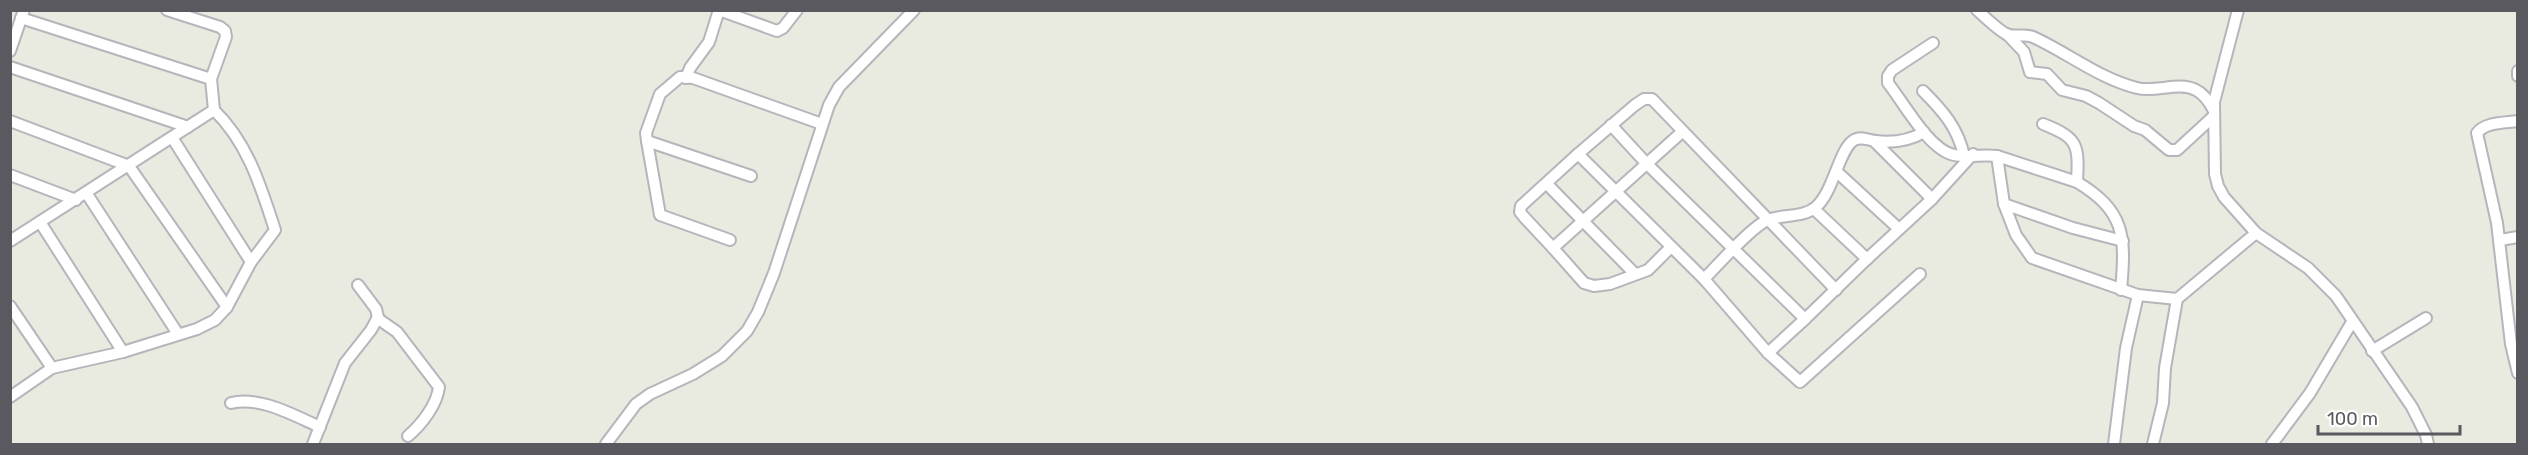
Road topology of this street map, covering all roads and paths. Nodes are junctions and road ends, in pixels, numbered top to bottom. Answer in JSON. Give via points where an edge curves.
{"nodes":[{"id":1,"x":167,"y":10,"type":"edge"},
{"id":2,"x":719,"y":10,"type":"edge"},
{"id":3,"x":797,"y":10,"type":"edge"},
{"id":4,"x":914,"y":10,"type":"edge"},
{"id":5,"x":1977,"y":10,"type":"edge"},
{"id":6,"x":2238,"y":10,"type":"edge"},
{"id":7,"x":22,"y":14,"type":"edge"},
{"id":8,"x":2007,"y":34,"type":"junction"},
{"id":9,"x":1933,"y":43,"type":"dead end"},
{"id":10,"x":10,"y":51,"type":"edge"},
{"id":11,"x":10,"y":67,"type":"edge"},
{"id":12,"x":686,"y":78,"type":"junction"},
{"id":13,"x":211,"y":79,"type":"junction"},
{"id":14,"x":1923,"y":91,"type":"dead end"},
{"id":15,"x":214,"y":110,"type":"junction"},
{"id":16,"x":2214,"y":113,"type":"junction"},
{"id":17,"x":10,"y":121,"type":"edge"},
{"id":18,"x":2517,"y":121,"type":"edge"},
{"id":19,"x":822,"y":124,"type":"junction"},
{"id":20,"x":2043,"y":124,"type":"dead end"},
{"id":21,"x":1611,"y":125,"type":"junction"},
{"id":22,"x":188,"y":127,"type":"junction"},
{"id":23,"x":1682,"y":132,"type":"junction"},
{"id":24,"x":1924,"y":132,"type":"junction"},
{"id":25,"x":173,"y":139,"type":"junction"},
{"id":26,"x":647,"y":141,"type":"junction"},
{"id":27,"x":1874,"y":141,"type":"junction"},
{"id":28,"x":1578,"y":154,"type":"junction"},
{"id":29,"x":1969,"y":155,"type":"junction"},
{"id":30,"x":1997,"y":156,"type":"junction"},
{"id":31,"x":1646,"y":163,"type":"junction"},
{"id":32,"x":129,"y":166,"type":"junction"},
{"id":33,"x":1837,"y":172,"type":"junction"},
{"id":34,"x":10,"y":175,"type":"edge"},
{"id":35,"x":751,"y":176,"type":"dead end"},
{"id":36,"x":2077,"y":182,"type":"junction"},
{"id":37,"x":1546,"y":183,"type":"junction"},
{"id":38,"x":1614,"y":192,"type":"junction"},
{"id":39,"x":87,"y":194,"type":"junction"},
{"id":40,"x":1932,"y":199,"type":"junction"},
{"id":41,"x":76,"y":200,"type":"junction"},
{"id":42,"x":2004,"y":204,"type":"junction"},
{"id":43,"x":1814,"y":209,"type":"junction"},
{"id":44,"x":1767,"y":220,"type":"junction"},
{"id":45,"x":1583,"y":221,"type":"junction"},
{"id":46,"x":40,"y":222,"type":"junction"},
{"id":47,"x":1899,"y":229,"type":"junction"},
{"id":48,"x":10,"y":231,"type":"edge"},
{"id":49,"x":2256,"y":233,"type":"junction"},
{"id":50,"x":21,"y":235,"type":"junction"},
{"id":51,"x":2517,"y":237,"type":"edge"},
{"id":52,"x":730,"y":240,"type":"dead end"},
{"id":53,"x":2499,"y":240,"type":"junction"},
{"id":54,"x":10,"y":241,"type":"edge"},
{"id":55,"x":2123,"y":241,"type":"junction"},
{"id":56,"x":1671,"y":247,"type":"junction"},
{"id":57,"x":1553,"y":248,"type":"junction"},
{"id":58,"x":1733,"y":248,"type":"junction"},
{"id":59,"x":1867,"y":259,"type":"junction"},
{"id":60,"x":251,"y":262,"type":"junction"},
{"id":61,"x":1635,"y":274,"type":"junction"},
{"id":62,"x":1920,"y":274,"type":"dead end"},
{"id":63,"x":1704,"y":279,"type":"junction"},
{"id":64,"x":357,"y":285,"type":"dead end"},
{"id":65,"x":1836,"y":290,"type":"junction"},
{"id":66,"x":2121,"y":290,"type":"junction"},
{"id":67,"x":2138,"y":295,"type":"junction"},
{"id":68,"x":2177,"y":299,"type":"junction"},
{"id":69,"x":2512,"y":302,"type":"edge"},
{"id":70,"x":227,"y":307,"type":"junction"},
{"id":71,"x":11,"y":310,"type":"edge"},
{"id":72,"x":377,"y":318,"type":"junction"},
{"id":73,"x":2426,"y":318,"type":"dead end"},
{"id":74,"x":1805,"y":319,"type":"junction"},
{"id":75,"x":2352,"y":322,"type":"junction"},
{"id":76,"x":178,"y":334,"type":"junction"},
{"id":77,"x":2372,"y":351,"type":"junction"},
{"id":78,"x":123,"y":352,"type":"junction"},
{"id":79,"x":1767,"y":353,"type":"junction"},
{"id":80,"x":52,"y":368,"type":"junction"},
{"id":81,"x":2517,"y":373,"type":"edge"},
{"id":82,"x":10,"y":397,"type":"edge"},
{"id":83,"x":231,"y":403,"type":"dead end"},
{"id":84,"x":320,"y":427,"type":"junction"},
{"id":85,"x":408,"y":436,"type":"dead end"},
{"id":86,"x":313,"y":444,"type":"edge"},
{"id":87,"x":606,"y":444,"type":"edge"},
{"id":88,"x":2114,"y":444,"type":"edge"},
{"id":89,"x":2153,"y":444,"type":"edge"},
{"id":90,"x":2272,"y":444,"type":"edge"},
{"id":91,"x":2428,"y":444,"type":"edge"}],
"edges":[{"from":1,"to":13,"type":"street","via":[[225,31]]},
{"from":2,"to":3,"type":"street","via":[[777,31]]},
{"from":2,"to":12,"type":"street","via":[[709,42]]},
{"from":4,"to":19,"type":"street","via":[[839,87]]},
{"from":5,"to":8,"type":"street"},
{"from":6,"to":16,"type":"street"},
{"from":7,"to":10,"type":"street"},
{"from":7,"to":13,"type":"street"},
{"from":8,"to":16,"type":"street","via":[[2030,36],[2136,88],[2180,86],[2196,90]]},
{"from":8,"to":16,"type":"street","via":[[2024,52],[2030,72],[2047,74],[2062,90],[2099,103],[2145,130],[2169,150],[2177,150]]},
{"from":9,"to":24,"type":"street","via":[[1892,70],[1887,79]]},
{"from":11,"to":22,"type":"street"},
{"from":12,"to":19,"type":"street"},
{"from":12,"to":26,"type":"street","via":[[680,77],[660,94],[646,133]]},
{"from":13,"to":15,"type":"street"},
{"from":14,"to":29,"type":"street","via":[[1950,119]]},
{"from":15,"to":22,"type":"street"},
{"from":15,"to":60,"type":"street","via":[[226,122],[256,173],[275,230]]},
{"from":16,"to":49,"type":"street","via":[[2218,186]]},
{"from":17,"to":32,"type":"street"},
{"from":18,"to":53,"type":"street","via":[[2491,124],[2477,133]]},
{"from":19,"to":87,"type":"street","via":[[774,273],[747,331],[723,356],[636,404]]},
{"from":20,"to":36,"type":"street","via":[[2072,140]]},
{"from":21,"to":23,"type":"street","via":[[1649,98]]},
{"from":21,"to":28,"type":"street"},
{"from":21,"to":31,"type":"street"},
{"from":22,"to":25,"type":"street"},
{"from":23,"to":31,"type":"street"},
{"from":23,"to":44,"type":"street"},
{"from":24,"to":27,"type":"street","via":[[1904,141]]},
{"from":24,"to":29,"type":"street","via":[[1946,153]]},
{"from":25,"to":32,"type":"street"},
{"from":25,"to":60,"type":"street"},
{"from":26,"to":35,"type":"street"},
{"from":26,"to":52,"type":"street","via":[[660,215]]},
{"from":27,"to":33,"type":"street","via":[[1862,138],[1850,143]]},
{"from":27,"to":40,"type":"street"},
{"from":28,"to":37,"type":"street"},
{"from":28,"to":38,"type":"street"},
{"from":29,"to":30,"type":"street"},
{"from":29,"to":40,"type":"street"},
{"from":30,"to":36,"type":"street"},
{"from":30,"to":42,"type":"street"},
{"from":31,"to":38,"type":"street"},
{"from":31,"to":58,"type":"street"},
{"from":32,"to":39,"type":"street"},
{"from":32,"to":70,"type":"street"},
{"from":33,"to":43,"type":"street"},
{"from":33,"to":47,"type":"street"},
{"from":34,"to":41,"type":"street"},
{"from":36,"to":55,"type":"street","via":[[2108,204]]},
{"from":37,"to":45,"type":"street"},
{"from":37,"to":57,"type":"street","via":[[1521,206],[1520,212]]},
{"from":38,"to":45,"type":"street"},
{"from":38,"to":56,"type":"street"},
{"from":39,"to":41,"type":"street"},
{"from":39,"to":76,"type":"street"},
{"from":40,"to":47,"type":"street"},
{"from":41,"to":46,"type":"street"},
{"from":42,"to":55,"type":"street"},
{"from":42,"to":66,"type":"street","via":[[2016,235],[2032,258]]},
{"from":43,"to":44,"type":"street"},
{"from":43,"to":59,"type":"street"},
{"from":44,"to":58,"type":"street"},
{"from":44,"to":65,"type":"street"},
{"from":45,"to":57,"type":"street"},
{"from":45,"to":61,"type":"street"},
{"from":46,"to":50,"type":"street"},
{"from":46,"to":78,"type":"street"},
{"from":47,"to":59,"type":"street"},
{"from":48,"to":50,"type":"street"},
{"from":49,"to":68,"type":"street"},
{"from":49,"to":75,"type":"street","via":[[2318,276]]},
{"from":50,"to":54,"type":"street"},
{"from":51,"to":53,"type":"street"},
{"from":53,"to":69,"type":"street"},
{"from":55,"to":66,"type":"street"},
{"from":56,"to":61,"type":"street","via":[[1653,267]]},
{"from":56,"to":63,"type":"street"},
{"from":57,"to":61,"type":"street","via":[[1588,286],[1610,284]]},
{"from":58,"to":63,"type":"street"},
{"from":58,"to":74,"type":"street"},
{"from":59,"to":65,"type":"street"},
{"from":60,"to":70,"type":"street"},
{"from":62,"to":79,"type":"street","via":[[1800,382]]},
{"from":63,"to":79,"type":"street"},
{"from":64,"to":72,"type":"street","via":[[376,309]]},
{"from":65,"to":74,"type":"street"},
{"from":66,"to":67,"type":"street"},
{"from":67,"to":68,"type":"street"},
{"from":67,"to":88,"type":"street","via":[[2126,348]]},
{"from":68,"to":89,"type":"street","via":[[2163,404]]},
{"from":69,"to":81,"type":"street"},
{"from":70,"to":76,"type":"street","via":[[215,320]]},
{"from":71,"to":80,"type":"street"},
{"from":72,"to":84,"type":"street","via":[[345,363]]},
{"from":72,"to":85,"type":"street","via":[[397,332],[439,387],[428,412]]},
{"from":73,"to":77,"type":"street"},
{"from":74,"to":79,"type":"street"},
{"from":75,"to":77,"type":"street"},
{"from":75,"to":90,"type":"street","via":[[2310,393]]},
{"from":76,"to":78,"type":"street"},
{"from":77,"to":91,"type":"street","via":[[2412,407]]},
{"from":78,"to":80,"type":"street"},
{"from":80,"to":82,"type":"street"},
{"from":83,"to":84,"type":"street","via":[[265,405]]},
{"from":84,"to":86,"type":"street"}]}
